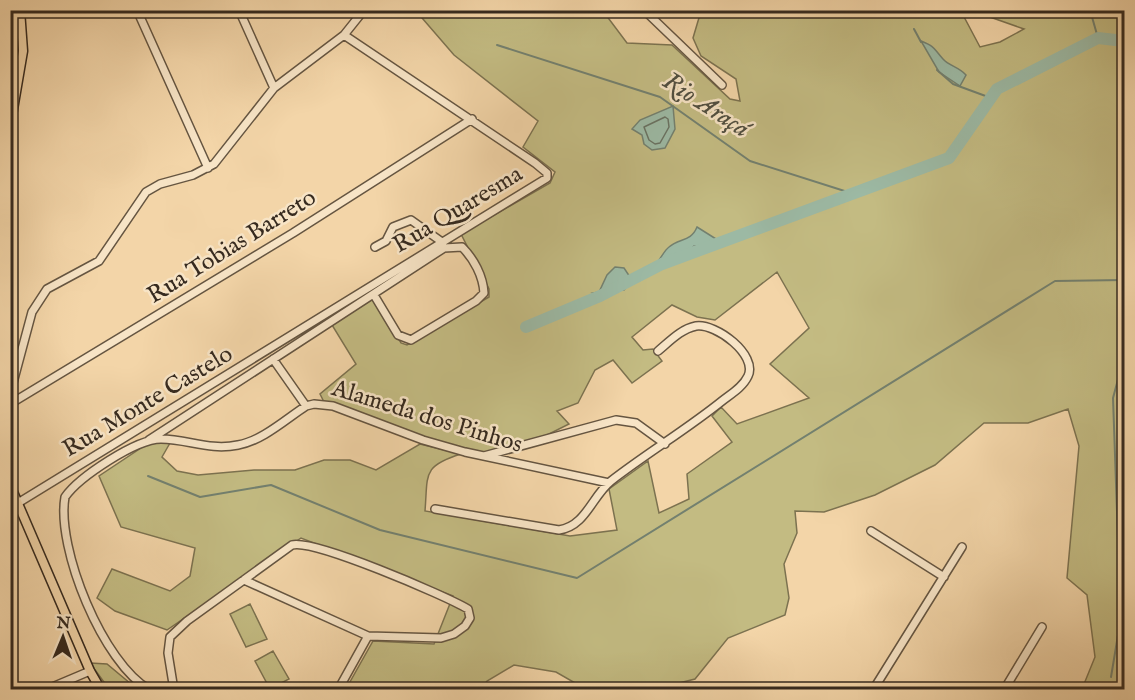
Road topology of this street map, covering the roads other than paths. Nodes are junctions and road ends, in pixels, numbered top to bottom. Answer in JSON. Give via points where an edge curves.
{"nodes":[{"id":1,"x":20,"y":10,"type":"edge"},
{"id":2,"x":137,"y":10,"type":"edge"},
{"id":3,"x":239,"y":10,"type":"edge"},
{"id":4,"x":364,"y":10,"type":"edge"},
{"id":5,"x":644,"y":10,"type":"edge"},
{"id":6,"x":344,"y":35,"type":"junction"},
{"id":7,"x":722,"y":85,"type":"dead end"},
{"id":8,"x":274,"y":87,"type":"junction"},
{"id":9,"x":472,"y":119,"type":"junction"},
{"id":10,"x":10,"y":127,"type":"edge"},
{"id":11,"x":208,"y":168,"type":"junction"},
{"id":12,"x":442,"y":242,"type":"junction"},
{"id":13,"x":375,"y":247,"type":"dead end"},
{"id":14,"x":374,"y":295,"type":"junction"},
{"id":15,"x":297,"y":333,"type":"joint"},
{"id":16,"x":658,"y":351,"type":"dead end"},
{"id":17,"x":273,"y":359,"type":"junction"},
{"id":18,"x":10,"y":393,"type":"edge"},
{"id":19,"x":10,"y":404,"type":"edge"},
{"id":20,"x":306,"y":406,"type":"junction"},
{"id":21,"x":149,"y":440,"type":"junction"},
{"id":22,"x":665,"y":444,"type":"junction"},
{"id":23,"x":482,"y":456,"type":"junction"},
{"id":24,"x":609,"y":483,"type":"junction"},
{"id":25,"x":10,"y":485,"type":"edge"},
{"id":26,"x":18,"y":503,"type":"junction"},
{"id":27,"x":435,"y":509,"type":"dead end"},
{"id":28,"x":871,"y":531,"type":"dead end"},
{"id":29,"x":962,"y":547,"type":"dead end"},
{"id":30,"x":944,"y":578,"type":"junction"},
{"id":31,"x":244,"y":580,"type":"junction"},
{"id":32,"x":1042,"y":627,"type":"dead end"},
{"id":33,"x":368,"y":636,"type":"junction"},
{"id":34,"x":90,"y":671,"type":"junction"},
{"id":35,"x":45,"y":690,"type":"edge"},
{"id":36,"x":101,"y":690,"type":"edge"},
{"id":37,"x":150,"y":690,"type":"edge"},
{"id":38,"x":174,"y":690,"type":"edge"},
{"id":39,"x":338,"y":690,"type":"edge"},
{"id":40,"x":873,"y":690,"type":"edge"},
{"id":41,"x":1004,"y":690,"type":"edge"}],
"edges":[{"from":1,"to":10,"type":"main road","via":[[23,51]]},
{"from":2,"to":11,"type":"street"},
{"from":3,"to":8,"type":"street"},
{"from":4,"to":6,"type":"street"},
{"from":5,"to":7,"type":"street"},
{"from":6,"to":8,"type":"street"},
{"from":6,"to":9,"type":"street","name":"Rua Quaresma"},
{"from":8,"to":11,"type":"street","via":[[222,158]]},
{"from":9,"to":12,"type":"street","name":"Rua Quaresma","via":[[548,176]]},
{"from":9,"to":19,"type":"street","name":"Rua Tobias Barreto"},
{"from":11,"to":18,"type":"street","via":[[146,192],[99,261],[47,289],[32,312]]},
{"from":12,"to":13,"type":"street","via":[[411,220],[393,227],[386,241]]},
{"from":12,"to":15,"type":"street","name":"Rua Quaresma"},
{"from":14,"to":14,"type":"street","via":[[398,335],[411,340],[482,297],[483,287],[477,267],[462,248],[449,247]]},
{"from":14,"to":17,"type":"street"},
{"from":15,"to":26,"type":"street","name":"Rua Monte Castelo"},
{"from":16,"to":22,"type":"street","via":[[686,329],[711,327],[727,336],[750,364],[741,385]]},
{"from":17,"to":20,"type":"street","name":"Alameda dos Pinhos"},
{"from":17,"to":21,"type":"street"},
{"from":20,"to":21,"type":"street","name":"Alameda dos Pinhos","via":[[241,445],[201,447],[165,439]]},
{"from":20,"to":23,"type":"street","name":"Alameda dos Pinhos","via":[[333,406],[423,440]]},
{"from":21,"to":37,"type":"street","via":[[80,479],[65,497],[63,509],[76,570],[102,637],[132,677]]},
{"from":22,"to":23,"type":"street","via":[[636,423],[616,420]]},
{"from":22,"to":24,"type":"street"},
{"from":23,"to":24,"type":"street","name":"Alameda dos Pinhos"},
{"from":24,"to":27,"type":"street","via":[[576,524],[565,529]]},
{"from":25,"to":26,"type":"main road"},
{"from":26,"to":34,"type":"main road"},
{"from":28,"to":30,"type":"street"},
{"from":29,"to":30,"type":"street"},
{"from":30,"to":40,"type":"street"},
{"from":31,"to":33,"type":"street"},
{"from":31,"to":33,"type":"street","via":[[292,545],[302,544],[444,597],[468,609],[471,618],[454,634],[441,638]]},
{"from":31,"to":38,"type":"street","via":[[170,637],[168,653]]},
{"from":32,"to":41,"type":"street"},
{"from":33,"to":39,"type":"street"},
{"from":34,"to":35,"type":"street"},
{"from":34,"to":36,"type":"main road"}]}
